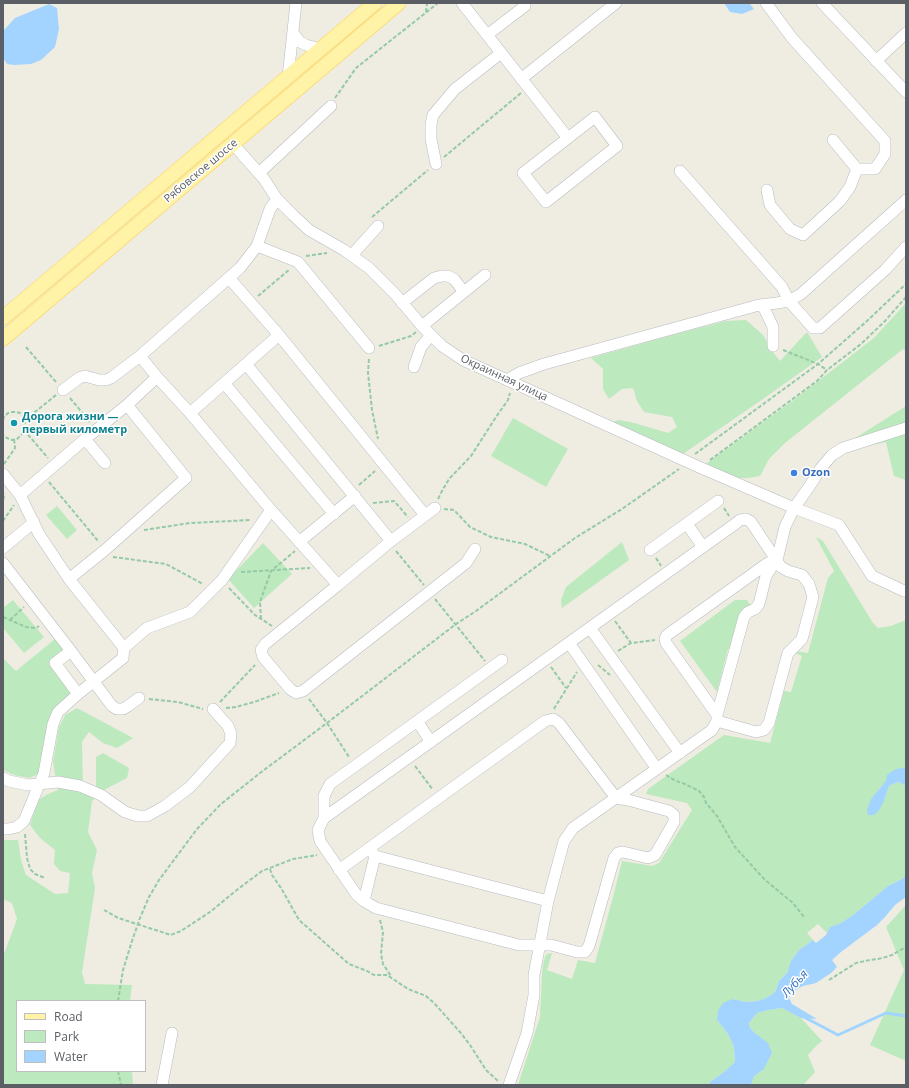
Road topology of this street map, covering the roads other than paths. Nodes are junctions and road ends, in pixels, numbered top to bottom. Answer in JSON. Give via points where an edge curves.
{"nodes":[{"id":1,"x":296,"y":3,"type":"edge"},
{"id":2,"x":375,"y":3,"type":"edge"},
{"id":3,"x":399,"y":3,"type":"edge"},
{"id":4,"x":462,"y":3,"type":"edge"},
{"id":5,"x":616,"y":3,"type":"edge"},
{"id":6,"x":766,"y":3,"type":"edge"},
{"id":7,"x":822,"y":3,"type":"edge"},
{"id":8,"x":525,"y":6,"type":"dead end"},
{"id":9,"x":293,"y":33,"type":"junction"},
{"id":10,"x":906,"y":33,"type":"edge"},
{"id":11,"x":487,"y":35,"type":"junction"},
{"id":12,"x":320,"y":49,"type":"junction"},
{"id":13,"x":501,"y":52,"type":"junction"},
{"id":14,"x":876,"y":61,"type":"junction"},
{"id":15,"x":288,"y":77,"type":"junction"},
{"id":16,"x":525,"y":83,"type":"junction"},
{"id":17,"x":906,"y":92,"type":"edge"},
{"id":18,"x":331,"y":106,"type":"road end"},
{"id":19,"x":568,"y":138,"type":"junction"},
{"id":20,"x":833,"y":140,"type":"dead end"},
{"id":21,"x":233,"y":144,"type":"junction"},
{"id":22,"x":436,"y":164,"type":"road end"},
{"id":23,"x":857,"y":169,"type":"junction"},
{"id":24,"x":680,"y":171,"type":"dead end"},
{"id":25,"x":259,"y":173,"type":"junction"},
{"id":26,"x":767,"y":190,"type":"dead end"},
{"id":27,"x":277,"y":199,"type":"junction"},
{"id":28,"x":906,"y":200,"type":"edge"},
{"id":29,"x":375,"y":222,"type":"road end"},
{"id":30,"x":257,"y":246,"type":"junction"},
{"id":31,"x":906,"y":247,"type":"edge"},
{"id":32,"x":348,"y":252,"type":"junction"},
{"id":33,"x":485,"y":275,"type":"dead end"},
{"id":34,"x":229,"y":278,"type":"junction"},
{"id":35,"x":464,"y":292,"type":"junction"},
{"id":36,"x":789,"y":301,"type":"junction"},
{"id":37,"x":402,"y":303,"type":"junction"},
{"id":38,"x":759,"y":305,"type":"junction"},
{"id":39,"x":3,"y":318,"type":"edge"},
{"id":40,"x":422,"y":326,"type":"junction"},
{"id":41,"x":279,"y":335,"type":"junction"},
{"id":42,"x":431,"y":335,"type":"junction"},
{"id":43,"x":5,"y":338,"type":"edge"},
{"id":44,"x":773,"y":346,"type":"road end"},
{"id":45,"x":369,"y":348,"type":"road end"},
{"id":46,"x":140,"y":356,"type":"junction"},
{"id":47,"x":246,"y":364,"type":"junction"},
{"id":48,"x":414,"y":367,"type":"dead end"},
{"id":49,"x":157,"y":378,"type":"junction"},
{"id":50,"x":510,"y":382,"type":"junction"},
{"id":51,"x":224,"y":383,"type":"junction"},
{"id":52,"x":63,"y":390,"type":"road end"},
{"id":53,"x":127,"y":405,"type":"junction"},
{"id":54,"x":190,"y":413,"type":"junction"},
{"id":55,"x":906,"y":428,"type":"edge"},
{"id":56,"x":85,"y":439,"type":"junction"},
{"id":57,"x":105,"y":463,"type":"dead end"},
{"id":58,"x":3,"y":474,"type":"edge"},
{"id":59,"x":20,"y":495,"type":"junction"},
{"id":60,"x":356,"y":497,"type":"junction"},
{"id":61,"x":718,"y":501,"type":"road end"},
{"id":62,"x":435,"y":508,"type":"road end"},
{"id":63,"x":794,"y":508,"type":"junction"},
{"id":64,"x":271,"y":510,"type":"junction"},
{"id":65,"x":334,"y":514,"type":"junction"},
{"id":66,"x":425,"y":515,"type":"junction"},
{"id":67,"x":34,"y":522,"type":"junction"},
{"id":68,"x":687,"y":524,"type":"junction"},
{"id":69,"x":392,"y":541,"type":"junction"},
{"id":70,"x":301,"y":544,"type":"junction"},
{"id":71,"x":703,"y":547,"type":"junction"},
{"id":72,"x":3,"y":548,"type":"edge"},
{"id":73,"x":475,"y":549,"type":"dead end"},
{"id":74,"x":650,"y":550,"type":"road end"},
{"id":75,"x":778,"y":560,"type":"junction"},
{"id":76,"x":3,"y":563,"type":"edge"},
{"id":77,"x":69,"y":579,"type":"junction"},
{"id":78,"x":338,"y":585,"type":"junction"},
{"id":79,"x":906,"y":590,"type":"edge"},
{"id":80,"x":590,"y":628,"type":"junction"},
{"id":81,"x":569,"y":643,"type":"junction"},
{"id":82,"x":124,"y":648,"type":"junction"},
{"id":83,"x":72,"y":651,"type":"junction"},
{"id":84,"x":502,"y":660,"type":"dead end"},
{"id":85,"x":94,"y":682,"type":"junction"},
{"id":86,"x":78,"y":694,"type":"junction"},
{"id":87,"x":139,"y":698,"type":"dead end"},
{"id":88,"x":213,"y":709,"type":"road end"},
{"id":89,"x":717,"y":718,"type":"junction"},
{"id":90,"x":417,"y":721,"type":"junction"},
{"id":91,"x":431,"y":742,"type":"junction"},
{"id":92,"x":680,"y":753,"type":"junction"},
{"id":93,"x":657,"y":769,"type":"junction"},
{"id":94,"x":3,"y":778,"type":"edge"},
{"id":95,"x":40,"y":783,"type":"junction"},
{"id":96,"x":616,"y":798,"type":"junction"},
{"id":97,"x":324,"y":818,"type":"junction"},
{"id":98,"x":3,"y":829,"type":"edge"},
{"id":99,"x":372,"y":852,"type":"junction"},
{"id":100,"x":339,"y":870,"type":"junction"},
{"id":101,"x":364,"y":901,"type":"junction"},
{"id":102,"x":548,"y":901,"type":"junction"},
{"id":103,"x":539,"y":945,"type":"junction"},
{"id":104,"x":172,"y":1033,"type":"dead end"},
{"id":105,"x":162,"y":1085,"type":"edge"},
{"id":106,"x":509,"y":1085,"type":"edge"}],
"edges":[{"from":1,"to":9,"type":"street"},
{"from":2,"to":12,"type":"main road","name":"Рябовское шоссе"},
{"from":3,"to":21,"type":"main road","name":"Рябовское шоссе"},
{"from":4,"to":11,"type":"street"},
{"from":5,"to":16,"type":"street"},
{"from":6,"to":23,"type":"street","via":[[792,38],[885,141],[885,154],[875,169]]},
{"from":7,"to":14,"type":"street"},
{"from":8,"to":11,"type":"street"},
{"from":9,"to":12,"type":"street","via":[[300,42]]},
{"from":9,"to":15,"type":"street"},
{"from":10,"to":14,"type":"street"},
{"from":11,"to":13,"type":"street"},
{"from":12,"to":15,"type":"main road","name":"Рябовское шоссе"},
{"from":13,"to":16,"type":"street"},
{"from":13,"to":22,"type":"street","via":[[455,89],[433,115],[431,139]]},
{"from":14,"to":17,"type":"street"},
{"from":15,"to":39,"type":"main road","name":"Рябовское шоссе"},
{"from":16,"to":19,"type":"street"},
{"from":18,"to":25,"type":"street","via":[[311,129]]},
{"from":19,"to":19,"type":"street","via":[[595,117],[617,146],[546,202],[523,173]]},
{"from":20,"to":23,"type":"street"},
{"from":21,"to":25,"type":"street","name":"Окраинная улица"},
{"from":21,"to":43,"type":"main road","name":"Рябовское шоссе"},
{"from":23,"to":26,"type":"street","via":[[850,187],[840,201],[803,235],[790,229],[770,205]]},
{"from":24,"to":36,"type":"street","via":[[782,287]]},
{"from":25,"to":27,"type":"street","name":"Окраинная улица"},
{"from":27,"to":30,"type":"street","via":[[270,209]]},
{"from":27,"to":32,"type":"street","name":"Окраинная улица","via":[[309,230]]},
{"from":28,"to":36,"type":"street","via":[[801,294]]},
{"from":29,"to":32,"type":"street"},
{"from":30,"to":34,"type":"street"},
{"from":30,"to":45,"type":"street","via":[[298,262]]},
{"from":31,"to":36,"type":"street","via":[[820,328],[813,328]]},
{"from":32,"to":37,"type":"street","name":"Окраинная улица","via":[[369,268]]},
{"from":33,"to":35,"type":"street"},
{"from":34,"to":41,"type":"street"},
{"from":34,"to":46,"type":"street"},
{"from":35,"to":37,"type":"street","via":[[454,280],[442,276],[434,278]]},
{"from":35,"to":40,"type":"street"},
{"from":36,"to":38,"type":"street"},
{"from":37,"to":40,"type":"street","name":"Окраинная улица"},
{"from":38,"to":44,"type":"street","via":[[764,308],[773,327]]},
{"from":38,"to":50,"type":"street","via":[[544,364],[519,373]]},
{"from":40,"to":42,"type":"street","name":"Окраинная улица"},
{"from":41,"to":47,"type":"street"},
{"from":41,"to":66,"type":"street"},
{"from":42,"to":48,"type":"street"},
{"from":42,"to":50,"type":"street","name":"Окраинная улица","via":[[462,360]]},
{"from":46,"to":49,"type":"street"},
{"from":46,"to":52,"type":"street","via":[[111,378],[99,380],[85,376]]},
{"from":47,"to":51,"type":"street"},
{"from":47,"to":60,"type":"street"},
{"from":49,"to":53,"type":"street"},
{"from":49,"to":54,"type":"street"},
{"from":50,"to":63,"type":"street","name":"Окраинная улица"},
{"from":51,"to":54,"type":"street"},
{"from":51,"to":65,"type":"street"},
{"from":53,"to":56,"type":"street"},
{"from":53,"to":77,"type":"street","via":[[186,478]]},
{"from":54,"to":64,"type":"street"},
{"from":55,"to":63,"type":"street","via":[[843,448],[821,468]]},
{"from":56,"to":57,"type":"street"},
{"from":56,"to":59,"type":"street"},
{"from":58,"to":59,"type":"street"},
{"from":59,"to":67,"type":"street"},
{"from":60,"to":65,"type":"street"},
{"from":60,"to":69,"type":"street"},
{"from":61,"to":68,"type":"street"},
{"from":62,"to":66,"type":"street"},
{"from":63,"to":75,"type":"street","via":[[785,528]]},
{"from":63,"to":79,"type":"street","name":"Окраинная улица","via":[[839,525],[872,576]]},
{"from":64,"to":70,"type":"street"},
{"from":64,"to":82,"type":"street","via":[[222,580],[190,612],[147,628]]},
{"from":65,"to":70,"type":"street"},
{"from":66,"to":69,"type":"street"},
{"from":67,"to":72,"type":"street"},
{"from":67,"to":77,"type":"street","via":[[39,534]]},
{"from":68,"to":71,"type":"street"},
{"from":68,"to":74,"type":"street"},
{"from":69,"to":78,"type":"street"},
{"from":70,"to":78,"type":"street"},
{"from":71,"to":75,"type":"street","via":[[740,520],[746,519],[751,522]]},
{"from":71,"to":80,"type":"street"},
{"from":73,"to":78,"type":"street","via":[[466,563],[303,691],[296,693],[263,657],[261,650],[265,644]]},
{"from":75,"to":89,"type":"street","via":[[766,576],[759,604],[744,617]]},
{"from":75,"to":89,"type":"street","via":[[768,563],[667,635],[665,639]]},
{"from":75,"to":89,"type":"street","via":[[781,567],[802,575],[809,584],[812,597],[802,639],[788,653],[769,723],[764,730],[756,732]]},
{"from":76,"to":83,"type":"street"},
{"from":77,"to":82,"type":"street"},
{"from":80,"to":81,"type":"street"},
{"from":80,"to":92,"type":"street"},
{"from":81,"to":91,"type":"street"},
{"from":81,"to":93,"type":"street"},
{"from":82,"to":85,"type":"street","via":[[123,658]]},
{"from":83,"to":85,"type":"street"},
{"from":83,"to":86,"type":"street","via":[[55,663]]},
{"from":84,"to":90,"type":"street"},
{"from":85,"to":86,"type":"street"},
{"from":85,"to":87,"type":"street","via":[[117,709],[123,709]]},
{"from":86,"to":95,"type":"street","via":[[58,712]]},
{"from":88,"to":95,"type":"street","via":[[228,726],[231,734],[230,743],[190,787],[147,816],[125,812],[101,795],[80,786],[58,782]]},
{"from":89,"to":92,"type":"street","via":[[712,730]]},
{"from":90,"to":91,"type":"street"},
{"from":90,"to":97,"type":"street","via":[[330,784],[324,796]]},
{"from":91,"to":97,"type":"street"},
{"from":92,"to":93,"type":"street"},
{"from":93,"to":96,"type":"street"},
{"from":94,"to":95,"type":"street","via":[[28,785]]},
{"from":95,"to":98,"type":"street","via":[[24,821],[17,827]]},
{"from":96,"to":99,"type":"street","via":[[553,718],[438,798]]},
{"from":96,"to":102,"type":"street","via":[[573,828],[564,841]]},
{"from":96,"to":103,"type":"street","via":[[669,811],[674,815],[674,822],[655,855],[648,858],[623,852],[614,858],[589,946],[585,952]]},
{"from":97,"to":100,"type":"street","via":[[318,830],[320,842]]},
{"from":99,"to":100,"type":"street"},
{"from":99,"to":101,"type":"street"},
{"from":99,"to":102,"type":"street"},
{"from":100,"to":101,"type":"street"},
{"from":101,"to":103,"type":"street","via":[[378,909],[519,945]]},
{"from":102,"to":103,"type":"street"},
{"from":103,"to":106,"type":"street","via":[[527,1033]]},
{"from":104,"to":105,"type":"street"}]}
